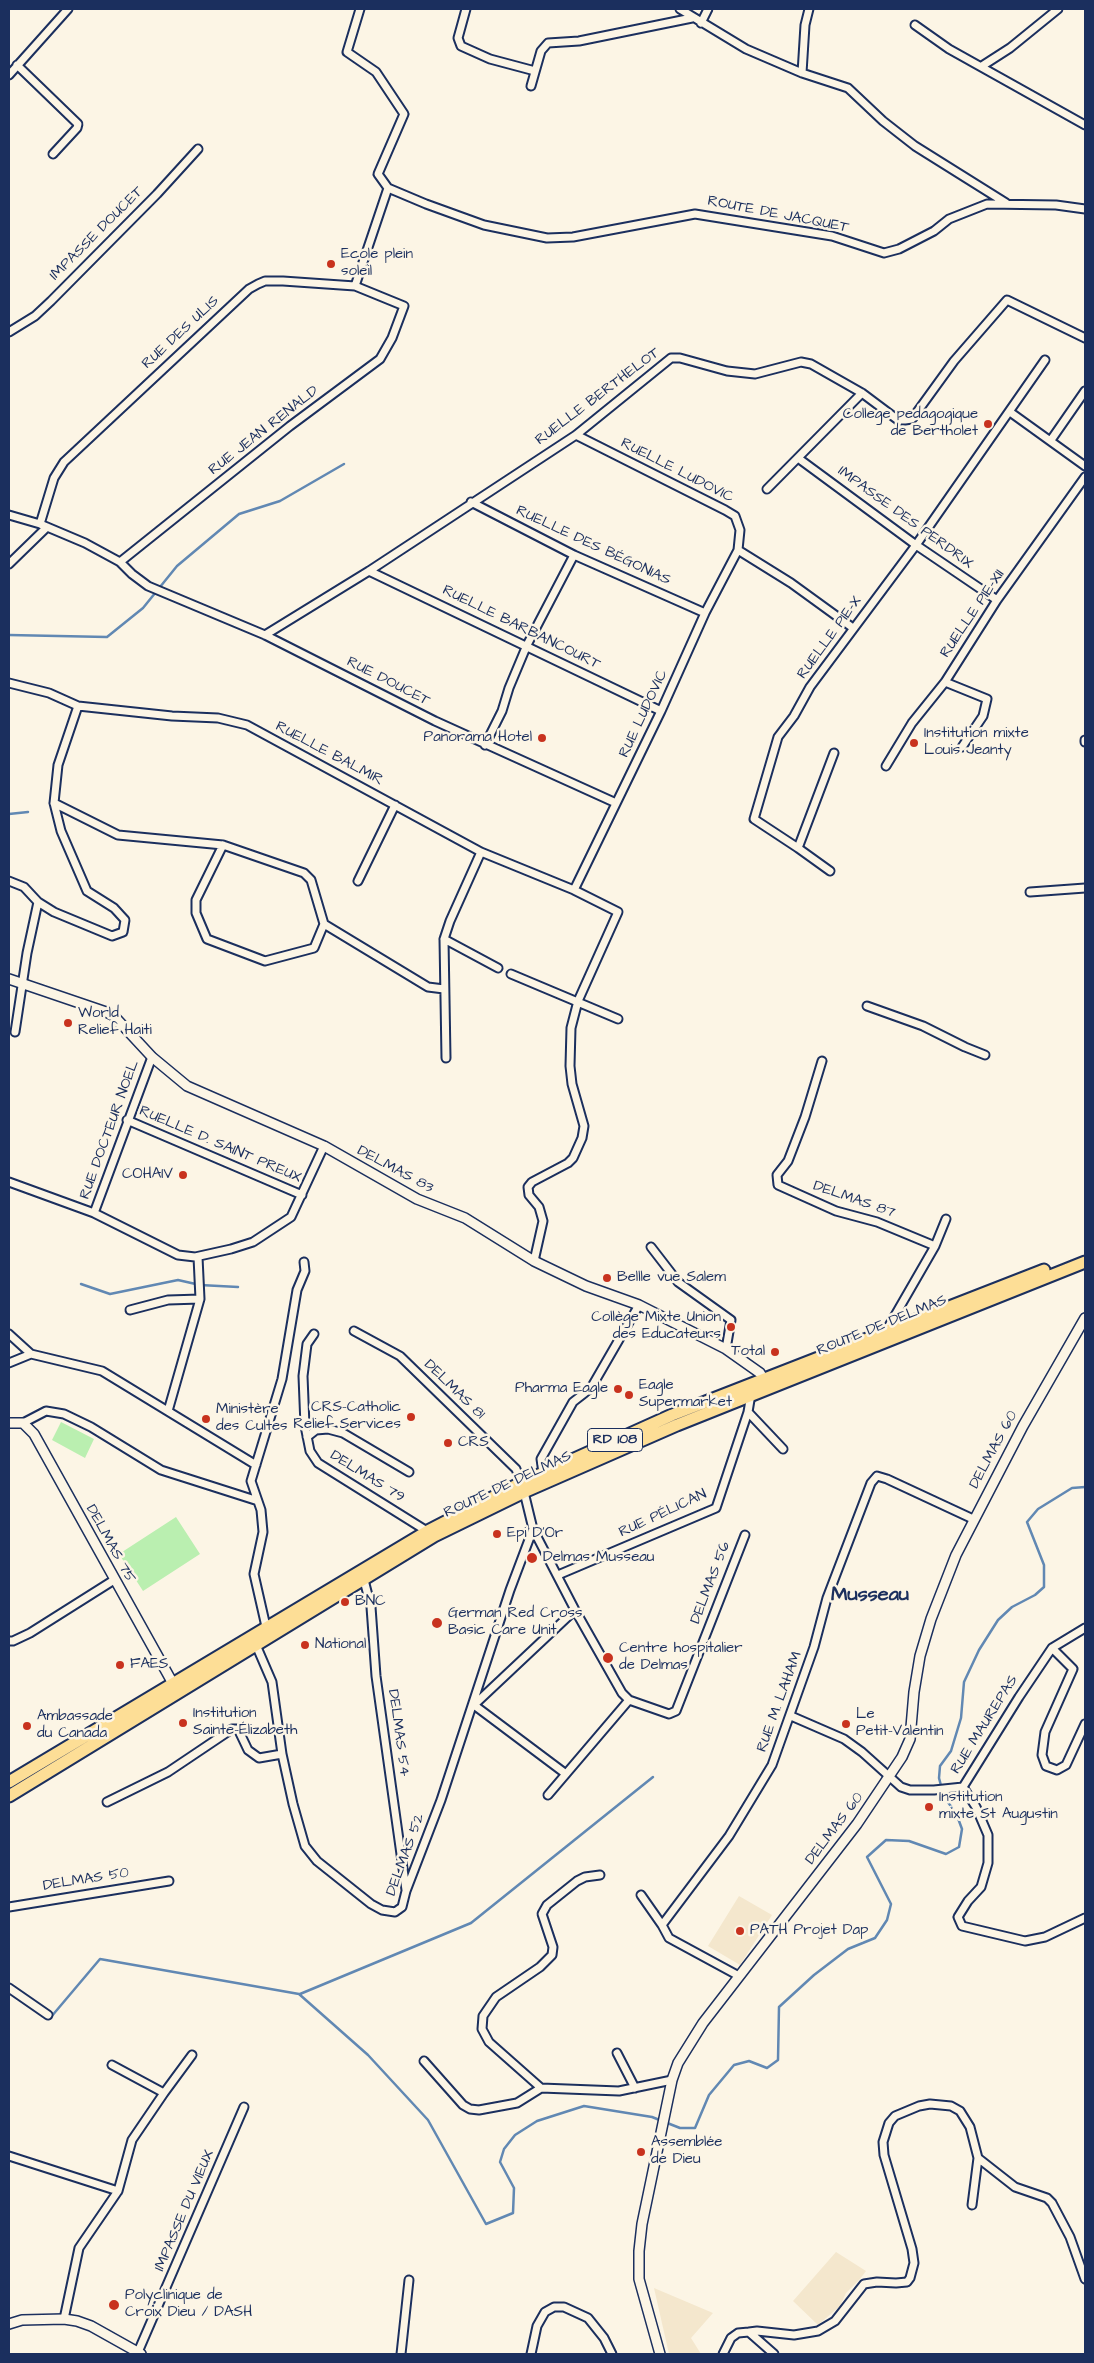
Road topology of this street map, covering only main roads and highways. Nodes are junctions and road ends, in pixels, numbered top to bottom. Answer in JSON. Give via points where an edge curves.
{"nodes":[{"id":1,"x":1085,"y":1254,"type":"edge"},
{"id":2,"x":1085,"y":1262,"type":"edge"},
{"id":3,"x":886,"y":1336,"type":"junction"},
{"id":4,"x":767,"y":1383,"type":"junction"},
{"id":5,"x":523,"y":1488,"type":"junction"},
{"id":6,"x":431,"y":1534,"type":"junction"},
{"id":7,"x":268,"y":1632,"type":"junction"},
{"id":8,"x":176,"y":1689,"type":"junction"},
{"id":9,"x":9,"y":1782,"type":"edge"},
{"id":10,"x":9,"y":1796,"type":"edge"}],
"edges":[{"from":1,"to":3,"type":"main road","name":"ROUTE DE DELMAS","number":"RD 108"},
{"from":2,"to":3,"type":"main road","name":"ROUTE DE DELMAS","number":"RD 108"},
{"from":3,"to":4,"type":"main road","name":"ROUTE DE DELMAS","number":"RD 108"},
{"from":4,"to":5,"type":"main road","name":"ROUTE DE DELMAS","number":"RD 108","via":[[751,1394]]},
{"from":4,"to":5,"type":"main road","name":"ROUTE DE DELMAS","number":"RD 108","via":[[672,1415],[543,1473]]},
{"from":5,"to":6,"type":"main road","name":"ROUTE DE DELMAS","number":"RD 108"},
{"from":6,"to":7,"type":"main road","name":"ROUTE DE DELMAS","number":"RD 108"},
{"from":6,"to":7,"type":"main road","name":"ROUTE DE DELMAS","number":"RD 108","via":[[364,1580]]},
{"from":7,"to":8,"type":"main road","name":"ROUTE DE DELMAS","number":"RD 108"},
{"from":7,"to":8,"type":"main road","name":"ROUTE DE DELMAS","number":"RD 108","via":[[256,1645]]},
{"from":8,"to":9,"type":"main road","name":"ROUTE DE DELMAS","number":"RD 108"},
{"from":8,"to":10,"type":"main road","name":"ROUTE DE DELMAS","number":"RD 108"}]}
